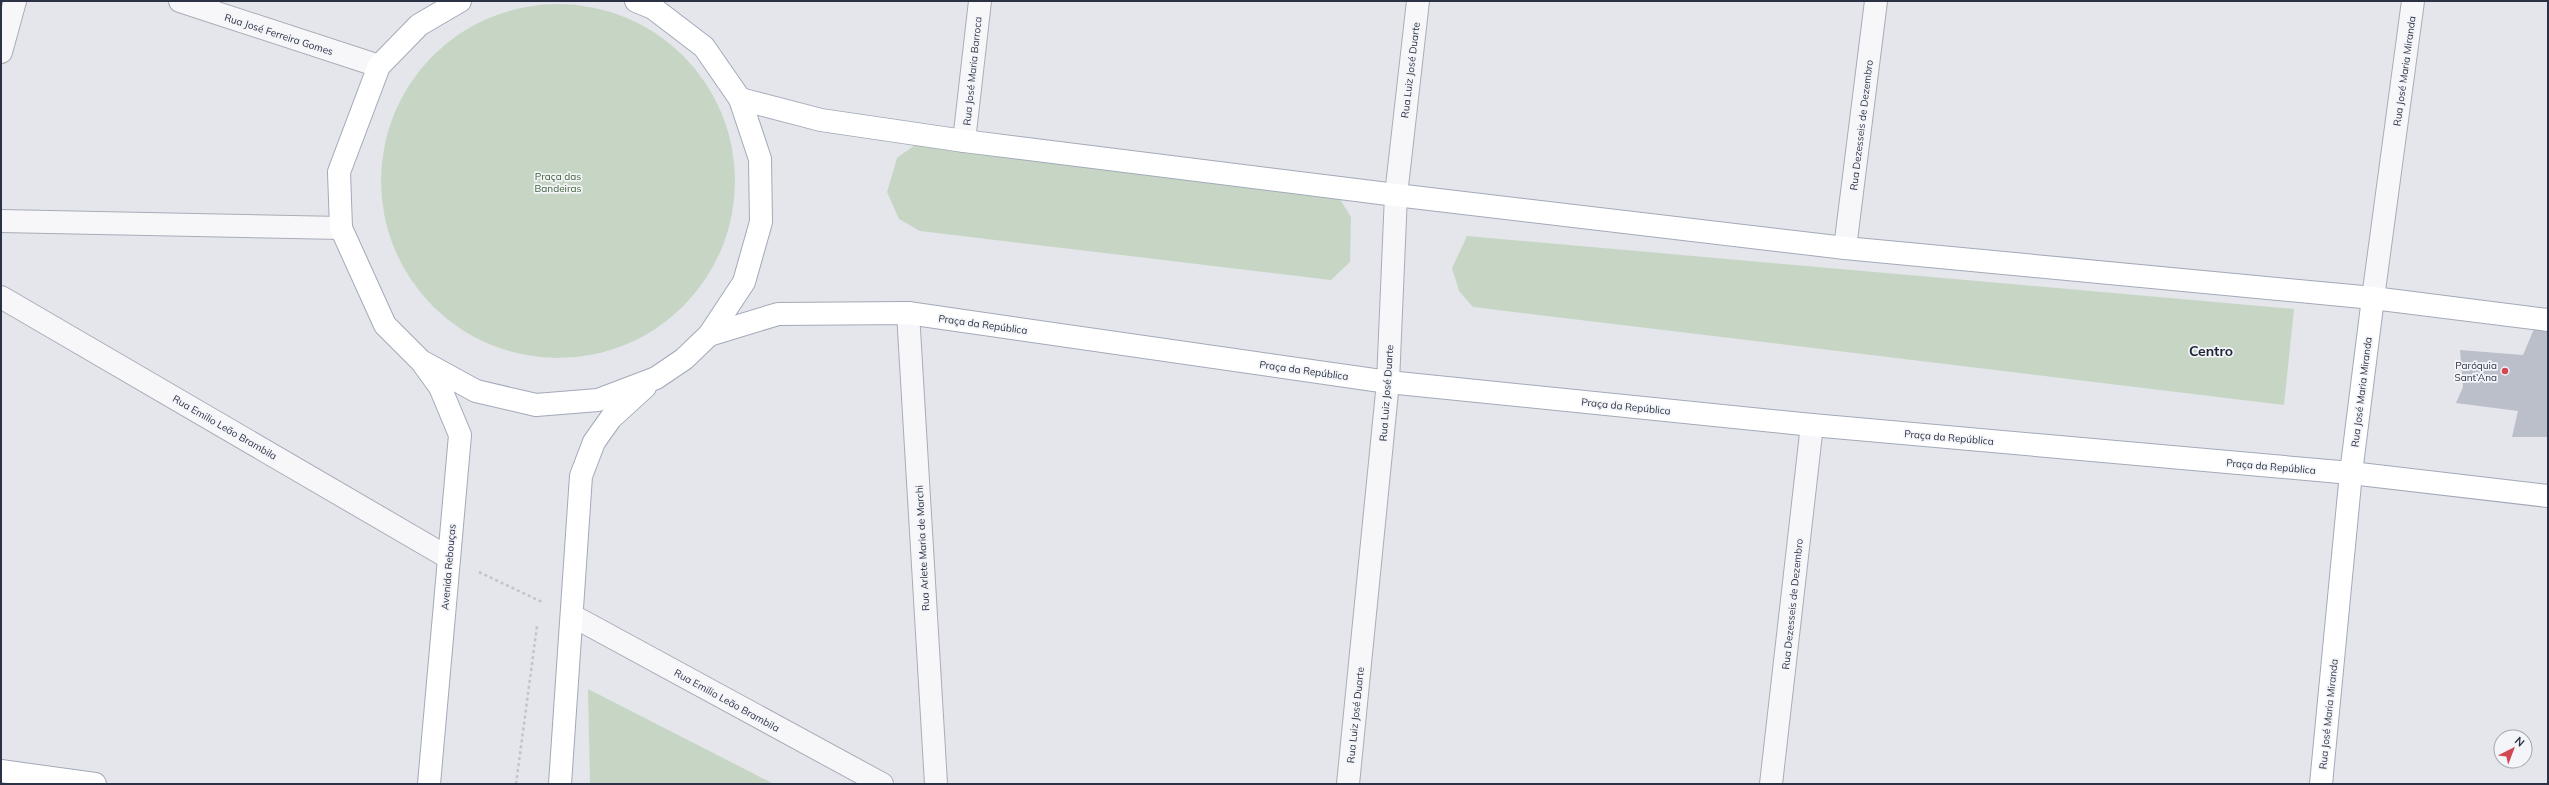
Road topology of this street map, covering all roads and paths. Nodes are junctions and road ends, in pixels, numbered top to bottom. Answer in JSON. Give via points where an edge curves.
{"nodes":[{"id":1,"x":15,"y":1,"type":"edge"},
{"id":2,"x":180,"y":1,"type":"edge"},
{"id":3,"x":460,"y":1,"type":"edge"},
{"id":4,"x":980,"y":1,"type":"edge"},
{"id":5,"x":1418,"y":1,"type":"edge"},
{"id":6,"x":1876,"y":1,"type":"edge"},
{"id":7,"x":2413,"y":1,"type":"edge"},
{"id":8,"x":647,"y":3,"type":"edge"},
{"id":9,"x":1,"y":52,"type":"edge"},
{"id":10,"x":379,"y":66,"type":"junction"},
{"id":11,"x":740,"y":98,"type":"junction"},
{"id":12,"x":964,"y":141,"type":"junction"},
{"id":13,"x":1396,"y":195,"type":"junction"},
{"id":14,"x":1,"y":221,"type":"edge"},
{"id":15,"x":341,"y":228,"type":"junction"},
{"id":16,"x":1845,"y":248,"type":"junction"},
{"id":17,"x":1,"y":297,"type":"edge"},
{"id":18,"x":2373,"y":298,"type":"junction"},
{"id":19,"x":908,"y":313,"type":"junction"},
{"id":20,"x":2548,"y":320,"type":"edge"},
{"id":21,"x":709,"y":335,"type":"junction"},
{"id":22,"x":421,"y":361,"type":"junction"},
{"id":23,"x":656,"y":378,"type":"junction"},
{"id":24,"x":1388,"y":382,"type":"junction"},
{"id":25,"x":1812,"y":425,"type":"junction"},
{"id":26,"x":2351,"y":473,"type":"junction"},
{"id":27,"x":2548,"y":496,"type":"edge"},
{"id":28,"x":449,"y":558,"type":"junction"},
{"id":29,"x":573,"y":616,"type":"junction"},
{"id":30,"x":1,"y":771,"type":"edge"},
{"id":31,"x":95,"y":784,"type":"edge"},
{"id":32,"x":429,"y":784,"type":"edge"},
{"id":33,"x":560,"y":784,"type":"edge"},
{"id":34,"x":882,"y":784,"type":"edge"},
{"id":35,"x":936,"y":784,"type":"edge"},
{"id":36,"x":1348,"y":784,"type":"edge"},
{"id":37,"x":1771,"y":784,"type":"edge"},
{"id":38,"x":2321,"y":784,"type":"edge"}],
"edges":[{"from":1,"to":9,"type":"street"},
{"from":2,"to":10,"type":"street","name":"Rua José Ferreira Gomes"},
{"from":3,"to":10,"type":"main road","via":[[419,25]]},
{"from":4,"to":12,"type":"street","name":"Rua José Maria Barroca"},
{"from":5,"to":13,"type":"street","name":"Rua Luiz José Duarte"},
{"from":6,"to":16,"type":"street","name":"Rua Dezesseis de Dezembro"},
{"from":7,"to":18,"type":"street","name":"Rua José Maria Miranda"},
{"from":8,"to":11,"type":"main road","via":[[704,47]]},
{"from":10,"to":15,"type":"main road","via":[[339,172]]},
{"from":11,"to":12,"type":"main road","via":[[821,120]]},
{"from":11,"to":21,"type":"main road","via":[[760,159],[761,222],[744,282]]},
{"from":12,"to":13,"type":"main road"},
{"from":13,"to":16,"type":"main road"},
{"from":13,"to":24,"type":"street","name":"Rua Luiz José Duarte"},
{"from":14,"to":15,"type":"street"},
{"from":15,"to":22,"type":"main road","via":[[385,325]]},
{"from":16,"to":18,"type":"main road"},
{"from":17,"to":28,"type":"street","name":"Rua Emilio Leão Brambila"},
{"from":18,"to":20,"type":"main road"},
{"from":18,"to":26,"type":"main road","name":"Rua José Maria Miranda"},
{"from":19,"to":21,"type":"main road","name":"Praça da República","via":[[778,314]]},
{"from":19,"to":24,"type":"main road","name":"Praça da República"},
{"from":19,"to":35,"type":"street","name":"Rua Arlete Maria de Marchi"},
{"from":21,"to":23,"type":"main road","via":[[684,359]]},
{"from":22,"to":23,"type":"main road","via":[[476,391],[536,405],[598,400]]},
{"from":22,"to":28,"type":"main road","name":"Avenida Rebouças","via":[[440,387],[460,435]]},
{"from":23,"to":29,"type":"main road","via":[[611,418],[594,442],[581,476]]},
{"from":24,"to":25,"type":"main road","name":"Praça da República"},
{"from":24,"to":36,"type":"street","name":"Rua Luiz José Duarte"},
{"from":25,"to":26,"type":"main road","name":"Praça da República"},
{"from":25,"to":37,"type":"street","name":"Rua Dezesseis de Dezembro"},
{"from":26,"to":27,"type":"main road","name":"Praça da República"},
{"from":26,"to":38,"type":"main road","name":"Rua José Maria Miranda"},
{"from":28,"to":29,"type":"path"},
{"from":28,"to":32,"type":"main road","name":"Avenida Rebouças"},
{"from":29,"to":33,"type":"main road"},
{"from":29,"to":34,"type":"street","name":"Rua Emilio Leão Brambila"},
{"from":30,"to":31,"type":"main road"}]}
